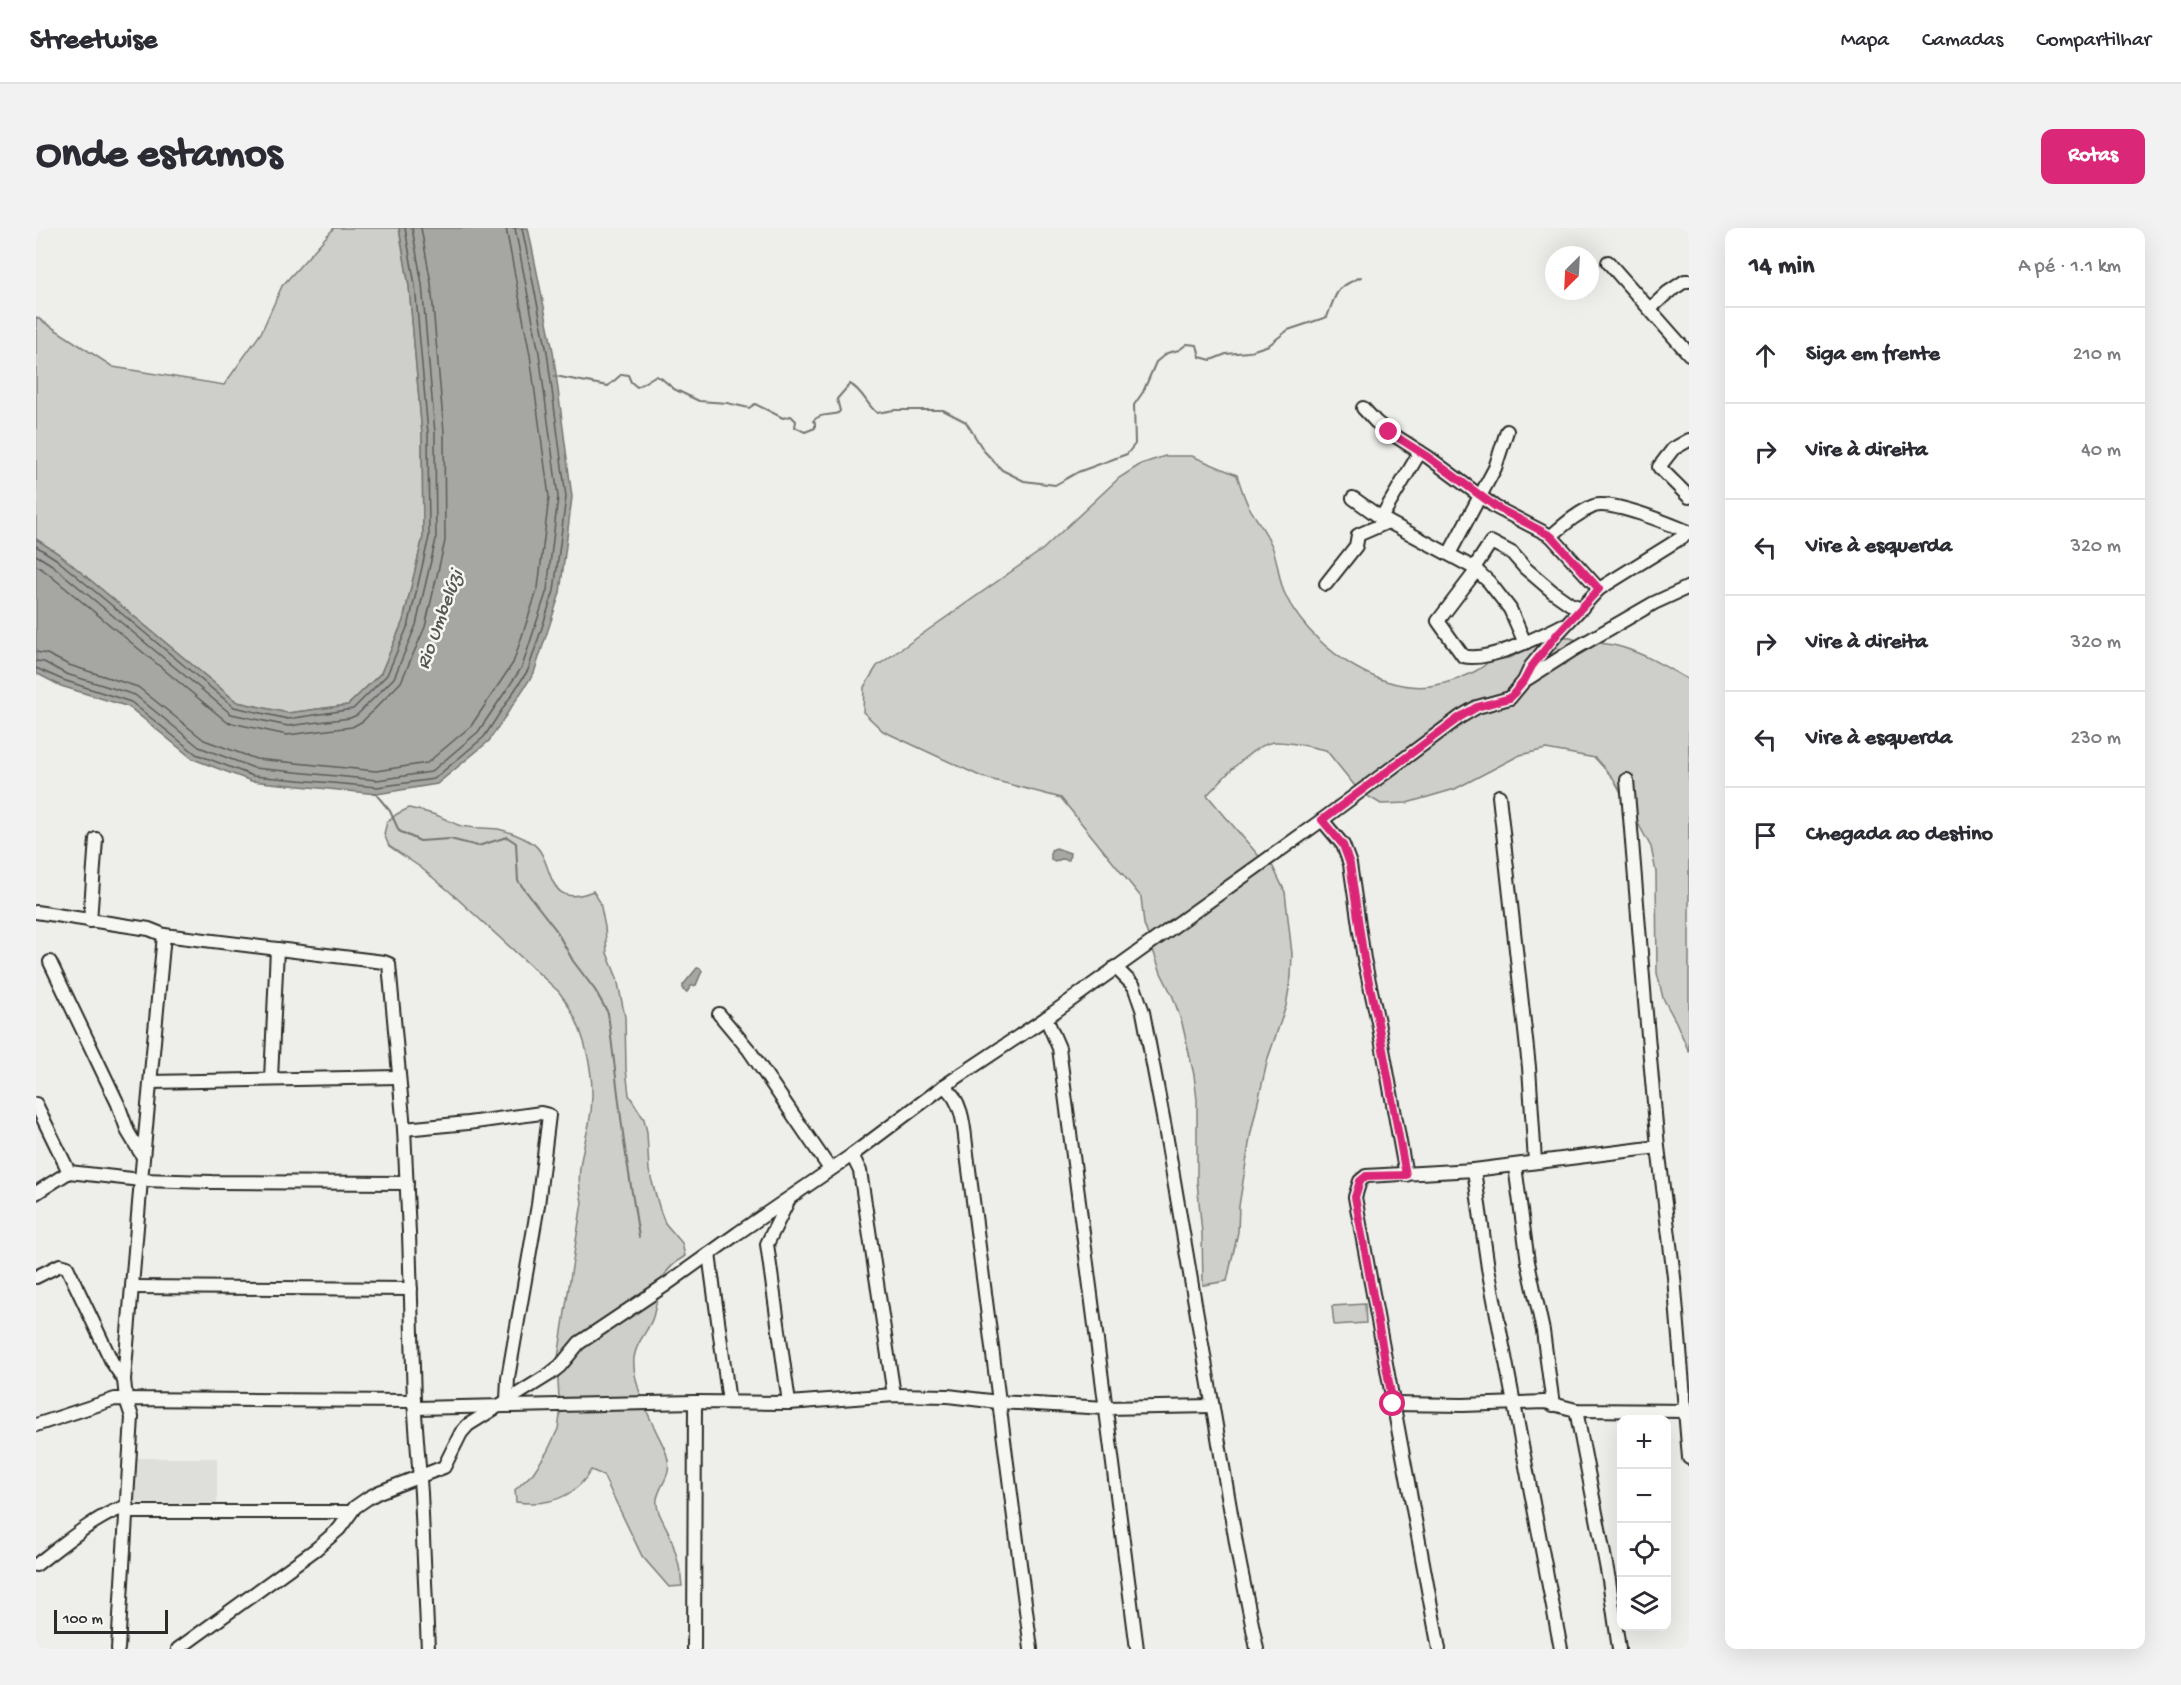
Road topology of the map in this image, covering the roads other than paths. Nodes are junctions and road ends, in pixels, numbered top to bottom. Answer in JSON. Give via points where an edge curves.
{"nodes":[{"id":1,"x":1608,"y":262,"type":"dead end"},
{"id":2,"x":1689,"y":281,"type":"edge"},
{"id":3,"x":1650,"y":309,"type":"junction"},
{"id":4,"x":1689,"y":354,"type":"edge"},
{"id":5,"x":1363,"y":408,"type":"dead end"},
{"id":6,"x":1507,"y":432,"type":"dead end"},
{"id":7,"x":1689,"y":440,"type":"edge"},
{"id":8,"x":1420,"y":452,"type":"junction"},
{"id":9,"x":1479,"y":495,"type":"junction"},
{"id":10,"x":1689,"y":497,"type":"edge"},
{"id":11,"x":1353,"y":498,"type":"dead end"},
{"id":12,"x":1384,"y":520,"type":"junction"},
{"id":13,"x":1689,"y":532,"type":"edge"},
{"id":14,"x":1551,"y":536,"type":"junction"},
{"id":15,"x":1449,"y":554,"type":"junction"},
{"id":16,"x":1475,"y":570,"type":"junction"},
{"id":17,"x":1326,"y":584,"type":"dead end"},
{"id":18,"x":1689,"y":587,"type":"edge"},
{"id":19,"x":1599,"y":589,"type":"junction"},
{"id":20,"x":1582,"y":608,"type":"junction"},
{"id":21,"x":1571,"y":621,"type":"junction"},
{"id":22,"x":1525,"y":643,"type":"junction"},
{"id":23,"x":1524,"y":681,"type":"junction"},
{"id":24,"x":1627,"y":780,"type":"dead end"},
{"id":25,"x":1499,"y":796,"type":"dead end"},
{"id":26,"x":1322,"y":820,"type":"junction"},
{"id":27,"x":96,"y":839,"type":"dead end"},
{"id":28,"x":36,"y":912,"type":"edge"},
{"id":29,"x":90,"y":921,"type":"junction"},
{"id":30,"x":164,"y":935,"type":"junction"},
{"id":31,"x":277,"y":949,"type":"junction"},
{"id":32,"x":50,"y":962,"type":"dead end"},
{"id":33,"x":1115,"y":967,"type":"junction"},
{"id":34,"x":719,"y":1014,"type":"dead end"},
{"id":35,"x":1046,"y":1018,"type":"junction"},
{"id":36,"x":398,"y":1077,"type":"junction"},
{"id":37,"x":271,"y":1079,"type":"junction"},
{"id":38,"x":151,"y":1082,"type":"junction"},
{"id":39,"x":944,"y":1086,"type":"junction"},
{"id":40,"x":36,"y":1104,"type":"edge"},
{"id":41,"x":404,"y":1129,"type":"junction"},
{"id":42,"x":1658,"y":1147,"type":"junction"},
{"id":43,"x":852,"y":1155,"type":"junction"},
{"id":44,"x":143,"y":1157,"type":"junction"},
{"id":45,"x":1535,"y":1162,"type":"junction"},
{"id":46,"x":1515,"y":1166,"type":"junction"},
{"id":47,"x":830,"y":1169,"type":"junction"},
{"id":48,"x":1474,"y":1170,"type":"junction"},
{"id":49,"x":69,"y":1172,"type":"junction"},
{"id":50,"x":1406,"y":1175,"type":"junction"},
{"id":51,"x":141,"y":1180,"type":"junction"},
{"id":52,"x":407,"y":1183,"type":"junction"},
{"id":53,"x":36,"y":1193,"type":"edge"},
{"id":54,"x":791,"y":1196,"type":"junction"},
{"id":55,"x":709,"y":1254,"type":"junction"},
{"id":56,"x":36,"y":1275,"type":"edge"},
{"id":57,"x":133,"y":1287,"type":"junction"},
{"id":58,"x":411,"y":1289,"type":"junction"},
{"id":59,"x":124,"y":1380,"type":"junction"},
{"id":60,"x":894,"y":1395,"type":"junction"},
{"id":61,"x":126,"y":1399,"type":"junction"},
{"id":62,"x":695,"y":1402,"type":"junction"},
{"id":63,"x":729,"y":1402,"type":"junction"},
{"id":64,"x":998,"y":1402,"type":"junction"},
{"id":65,"x":789,"y":1403,"type":"junction"},
{"id":66,"x":414,"y":1404,"type":"junction"},
{"id":67,"x":501,"y":1404,"type":"junction"},
{"id":68,"x":1393,"y":1404,"type":"junction"},
{"id":69,"x":1516,"y":1404,"type":"junction"},
{"id":70,"x":1553,"y":1405,"type":"junction"},
{"id":71,"x":1212,"y":1406,"type":"junction"},
{"id":72,"x":1106,"y":1408,"type":"junction"},
{"id":73,"x":1576,"y":1410,"type":"junction"},
{"id":74,"x":1687,"y":1411,"type":"edge"},
{"id":75,"x":36,"y":1425,"type":"edge"},
{"id":76,"x":1689,"y":1458,"type":"edge"},
{"id":77,"x":420,"y":1476,"type":"junction"},
{"id":78,"x":127,"y":1509,"type":"junction"},
{"id":79,"x":351,"y":1512,"type":"junction"},
{"id":80,"x":36,"y":1565,"type":"edge"},
{"id":81,"x":118,"y":1649,"type":"edge"},
{"id":82,"x":178,"y":1649,"type":"edge"},
{"id":83,"x":428,"y":1649,"type":"edge"},
{"id":84,"x":694,"y":1649,"type":"edge"},
{"id":85,"x":1031,"y":1649,"type":"edge"},
{"id":86,"x":1137,"y":1649,"type":"edge"},
{"id":87,"x":1257,"y":1649,"type":"edge"},
{"id":88,"x":1440,"y":1649,"type":"edge"},
{"id":89,"x":1562,"y":1649,"type":"edge"},
{"id":90,"x":1619,"y":1649,"type":"edge"}],
"edges":[{"from":1,"to":3,"type":"street"},
{"from":2,"to":3,"type":"street","via":[[1667,293]]},
{"from":3,"to":4,"type":"street"},
{"from":5,"to":8,"type":"street","via":[[1389,432]]},
{"from":6,"to":9,"type":"street","via":[[1495,468]]},
{"from":7,"to":10,"type":"street","via":[[1673,450],[1659,467]]},
{"from":8,"to":9,"type":"street"},
{"from":8,"to":12,"type":"street"},
{"from":9,"to":14,"type":"street"},
{"from":9,"to":15,"type":"street"},
{"from":11,"to":12,"type":"street"},
{"from":12,"to":15,"type":"street"},
{"from":12,"to":17,"type":"street","via":[[1358,535],[1356,546]]},
{"from":13,"to":14,"type":"street","via":[[1638,512],[1596,505],[1576,515]]},
{"from":13,"to":19,"type":"street"},
{"from":14,"to":19,"type":"street"},
{"from":15,"to":16,"type":"street"},
{"from":16,"to":20,"type":"street","via":[[1491,542],[1512,553],[1553,592]]},
{"from":16,"to":22,"type":"street","via":[[1510,609]]},
{"from":16,"to":22,"type":"street","via":[[1438,621],[1459,652],[1473,657]]},
{"from":18,"to":23,"type":"street","via":[[1613,626]]},
{"from":19,"to":20,"type":"street"},
{"from":20,"to":21,"type":"street"},
{"from":21,"to":22,"type":"street"},
{"from":21,"to":23,"type":"street"},
{"from":23,"to":26,"type":"street","via":[[1510,698],[1477,707],[1460,717]]},
{"from":24,"to":42,"type":"street"},
{"from":25,"to":45,"type":"street","via":[[1529,1068]]},
{"from":26,"to":33,"type":"street"},
{"from":26,"to":50,"type":"street","via":[[1343,845],[1350,864],[1364,959]]},
{"from":27,"to":29,"type":"street"},
{"from":28,"to":29,"type":"street"},
{"from":29,"to":30,"type":"street","via":[[149,929]]},
{"from":30,"to":31,"type":"street"},
{"from":30,"to":38,"type":"street"},
{"from":31,"to":36,"type":"street","via":[[389,964]]},
{"from":31,"to":37,"type":"street"},
{"from":32,"to":44,"type":"street"},
{"from":33,"to":35,"type":"street"},
{"from":33,"to":71,"type":"street","via":[[1134,986],[1143,1012]]},
{"from":34,"to":47,"type":"street","via":[[749,1050]]},
{"from":35,"to":39,"type":"street"},
{"from":35,"to":72,"type":"street","via":[[1059,1048]]},
{"from":36,"to":37,"type":"street"},
{"from":36,"to":41,"type":"street"},
{"from":37,"to":38,"type":"street"},
{"from":38,"to":44,"type":"street"},
{"from":39,"to":43,"type":"street"},
{"from":39,"to":64,"type":"street","via":[[960,1109]]},
{"from":40,"to":49,"type":"street"},
{"from":41,"to":52,"type":"street"},
{"from":41,"to":67,"type":"street","via":[[549,1115],[543,1170]]},
{"from":42,"to":45,"type":"street"},
{"from":42,"to":74,"type":"street"},
{"from":43,"to":47,"type":"street"},
{"from":43,"to":60,"type":"street","via":[[860,1171]]},
{"from":44,"to":51,"type":"street"},
{"from":45,"to":46,"type":"street"},
{"from":46,"to":48,"type":"street"},
{"from":46,"to":70,"type":"street"},
{"from":47,"to":54,"type":"street"},
{"from":48,"to":50,"type":"street"},
{"from":48,"to":69,"type":"street","via":[[1488,1268]]},
{"from":49,"to":51,"type":"street"},
{"from":49,"to":53,"type":"street"},
{"from":50,"to":68,"type":"street","via":[[1366,1176],[1355,1197]]},
{"from":51,"to":52,"type":"street"},
{"from":51,"to":57,"type":"street"},
{"from":52,"to":58,"type":"street"},
{"from":54,"to":55,"type":"street"},
{"from":54,"to":65,"type":"street","via":[[767,1244]]},
{"from":55,"to":63,"type":"street"},
{"from":55,"to":67,"type":"street","via":[[579,1343],[550,1374]]},
{"from":56,"to":59,"type":"street","via":[[60,1265],[69,1269]]},
{"from":57,"to":58,"type":"street"},
{"from":57,"to":59,"type":"street"},
{"from":58,"to":66,"type":"street"},
{"from":59,"to":61,"type":"street"},
{"from":60,"to":64,"type":"street"},
{"from":60,"to":65,"type":"street"},
{"from":61,"to":66,"type":"street"},
{"from":61,"to":75,"type":"street","via":[[108,1400]]},
{"from":61,"to":78,"type":"street","via":[[132,1417]]},
{"from":62,"to":63,"type":"street"},
{"from":62,"to":67,"type":"street"},
{"from":62,"to":84,"type":"street"},
{"from":63,"to":65,"type":"street"},
{"from":64,"to":72,"type":"street"},
{"from":64,"to":85,"type":"street"},
{"from":66,"to":67,"type":"street"},
{"from":66,"to":77,"type":"street"},
{"from":67,"to":77,"type":"street","via":[[464,1429],[444,1467]]},
{"from":68,"to":69,"type":"street"},
{"from":68,"to":88,"type":"street"},
{"from":69,"to":70,"type":"street"},
{"from":69,"to":89,"type":"street"},
{"from":70,"to":73,"type":"street"},
{"from":71,"to":72,"type":"street"},
{"from":71,"to":87,"type":"street"},
{"from":72,"to":86,"type":"street"},
{"from":73,"to":74,"type":"street"},
{"from":73,"to":90,"type":"street"},
{"from":74,"to":76,"type":"street"},
{"from":77,"to":79,"type":"street","via":[[379,1492]]},
{"from":77,"to":83,"type":"street"},
{"from":78,"to":79,"type":"street"},
{"from":78,"to":80,"type":"street","via":[[117,1509]]},
{"from":78,"to":81,"type":"street"},
{"from":79,"to":82,"type":"street","via":[[316,1549]]}]}
